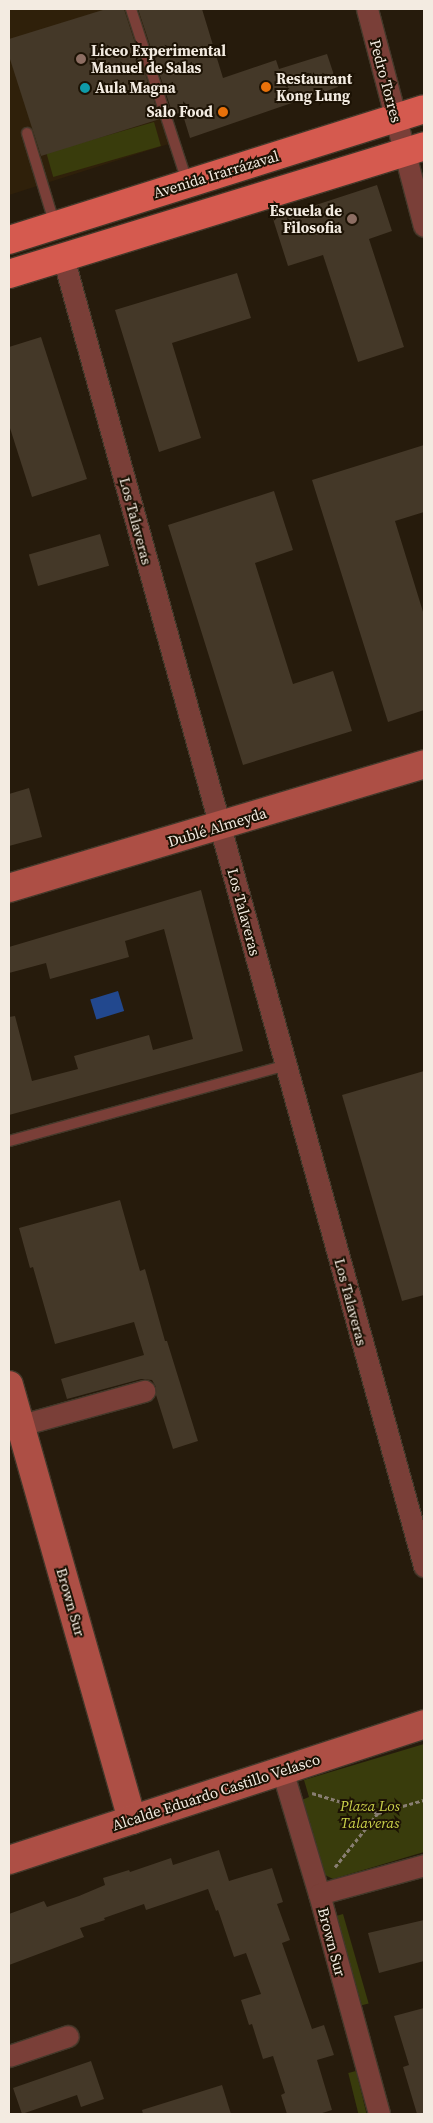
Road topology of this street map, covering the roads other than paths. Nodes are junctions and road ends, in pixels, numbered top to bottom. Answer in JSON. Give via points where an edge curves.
{"nodes":[{"id":1,"x":131,"y":9,"type":"edge"},
{"id":2,"x":367,"y":9,"type":"edge"},
{"id":3,"x":424,"y":109,"type":"edge"},
{"id":4,"x":396,"y":118,"type":"junction"},
{"id":5,"x":27,"y":133,"type":"dead end"},
{"id":6,"x":415,"y":149,"type":"edge"},
{"id":7,"x":188,"y":183,"type":"junction"},
{"id":8,"x":55,"y":225,"type":"junction"},
{"id":9,"x":424,"y":226,"type":"edge"},
{"id":10,"x":9,"y":240,"type":"edge"},
{"id":11,"x":63,"y":257,"type":"junction"},
{"id":12,"x":9,"y":274,"type":"edge"},
{"id":13,"x":424,"y":764,"type":"edge"},
{"id":14,"x":220,"y":827,"type":"junction"},
{"id":15,"x":9,"y":888,"type":"edge"},
{"id":16,"x":286,"y":1065,"type":"junction"},
{"id":17,"x":9,"y":1141,"type":"edge"},
{"id":18,"x":9,"y":1385,"type":"edge"},
{"id":19,"x":144,"y":1391,"type":"dead end"},
{"id":20,"x":20,"y":1426,"type":"junction"},
{"id":21,"x":424,"y":1566,"type":"edge"},
{"id":22,"x":424,"y":1724,"type":"edge"},
{"id":23,"x":282,"y":1770,"type":"junction"},
{"id":24,"x":132,"y":1820,"type":"junction"},
{"id":25,"x":9,"y":1860,"type":"edge"},
{"id":26,"x":424,"y":1865,"type":"edge"},
{"id":27,"x":319,"y":1894,"type":"junction"},
{"id":28,"x":68,"y":2036,"type":"dead end"},
{"id":29,"x":9,"y":2056,"type":"edge"},
{"id":30,"x":379,"y":2114,"type":"edge"}],
"edges":[{"from":1,"to":7,"type":"lane"},
{"from":2,"to":4,"type":"street","name":"Pedro Torres"},
{"from":3,"to":4,"type":"main road","name":"Avenida Irarrázaval"},
{"from":4,"to":6,"type":"street","name":"Pedro Torres"},
{"from":4,"to":7,"type":"main road","name":"Avenida Irarrázaval"},
{"from":5,"to":8,"type":"lane"},
{"from":6,"to":9,"type":"street","name":"Pedro Torres"},
{"from":6,"to":11,"type":"main road"},
{"from":7,"to":8,"type":"main road","name":"Avenida Irarrázaval"},
{"from":8,"to":10,"type":"main road","name":"Avenida Irarrázaval"},
{"from":11,"to":12,"type":"main road"},
{"from":11,"to":14,"type":"street","name":"Los Talaveras"},
{"from":13,"to":14,"type":"main road","name":"Dublé Almeyda"},
{"from":14,"to":15,"type":"main road","name":"Dublé Almeyda"},
{"from":14,"to":16,"type":"street","name":"Los Talaveras"},
{"from":16,"to":17,"type":"lane"},
{"from":16,"to":21,"type":"street","name":"Los Talaveras"},
{"from":18,"to":20,"type":"main road","name":"Brown Sur"},
{"from":19,"to":20,"type":"street"},
{"from":20,"to":24,"type":"main road","name":"Brown Sur"},
{"from":22,"to":23,"type":"main road","name":"Alcalde Eduardo Castillo Velasco"},
{"from":23,"to":24,"type":"main road","name":"Alcalde Eduardo Castillo Velasco"},
{"from":23,"to":27,"type":"street","name":"Brown Sur"},
{"from":24,"to":25,"type":"main road","name":"Alcalde Eduardo Castillo Velasco"},
{"from":26,"to":27,"type":"street"},
{"from":27,"to":30,"type":"street","name":"Brown Sur"},
{"from":28,"to":29,"type":"street"}]}
